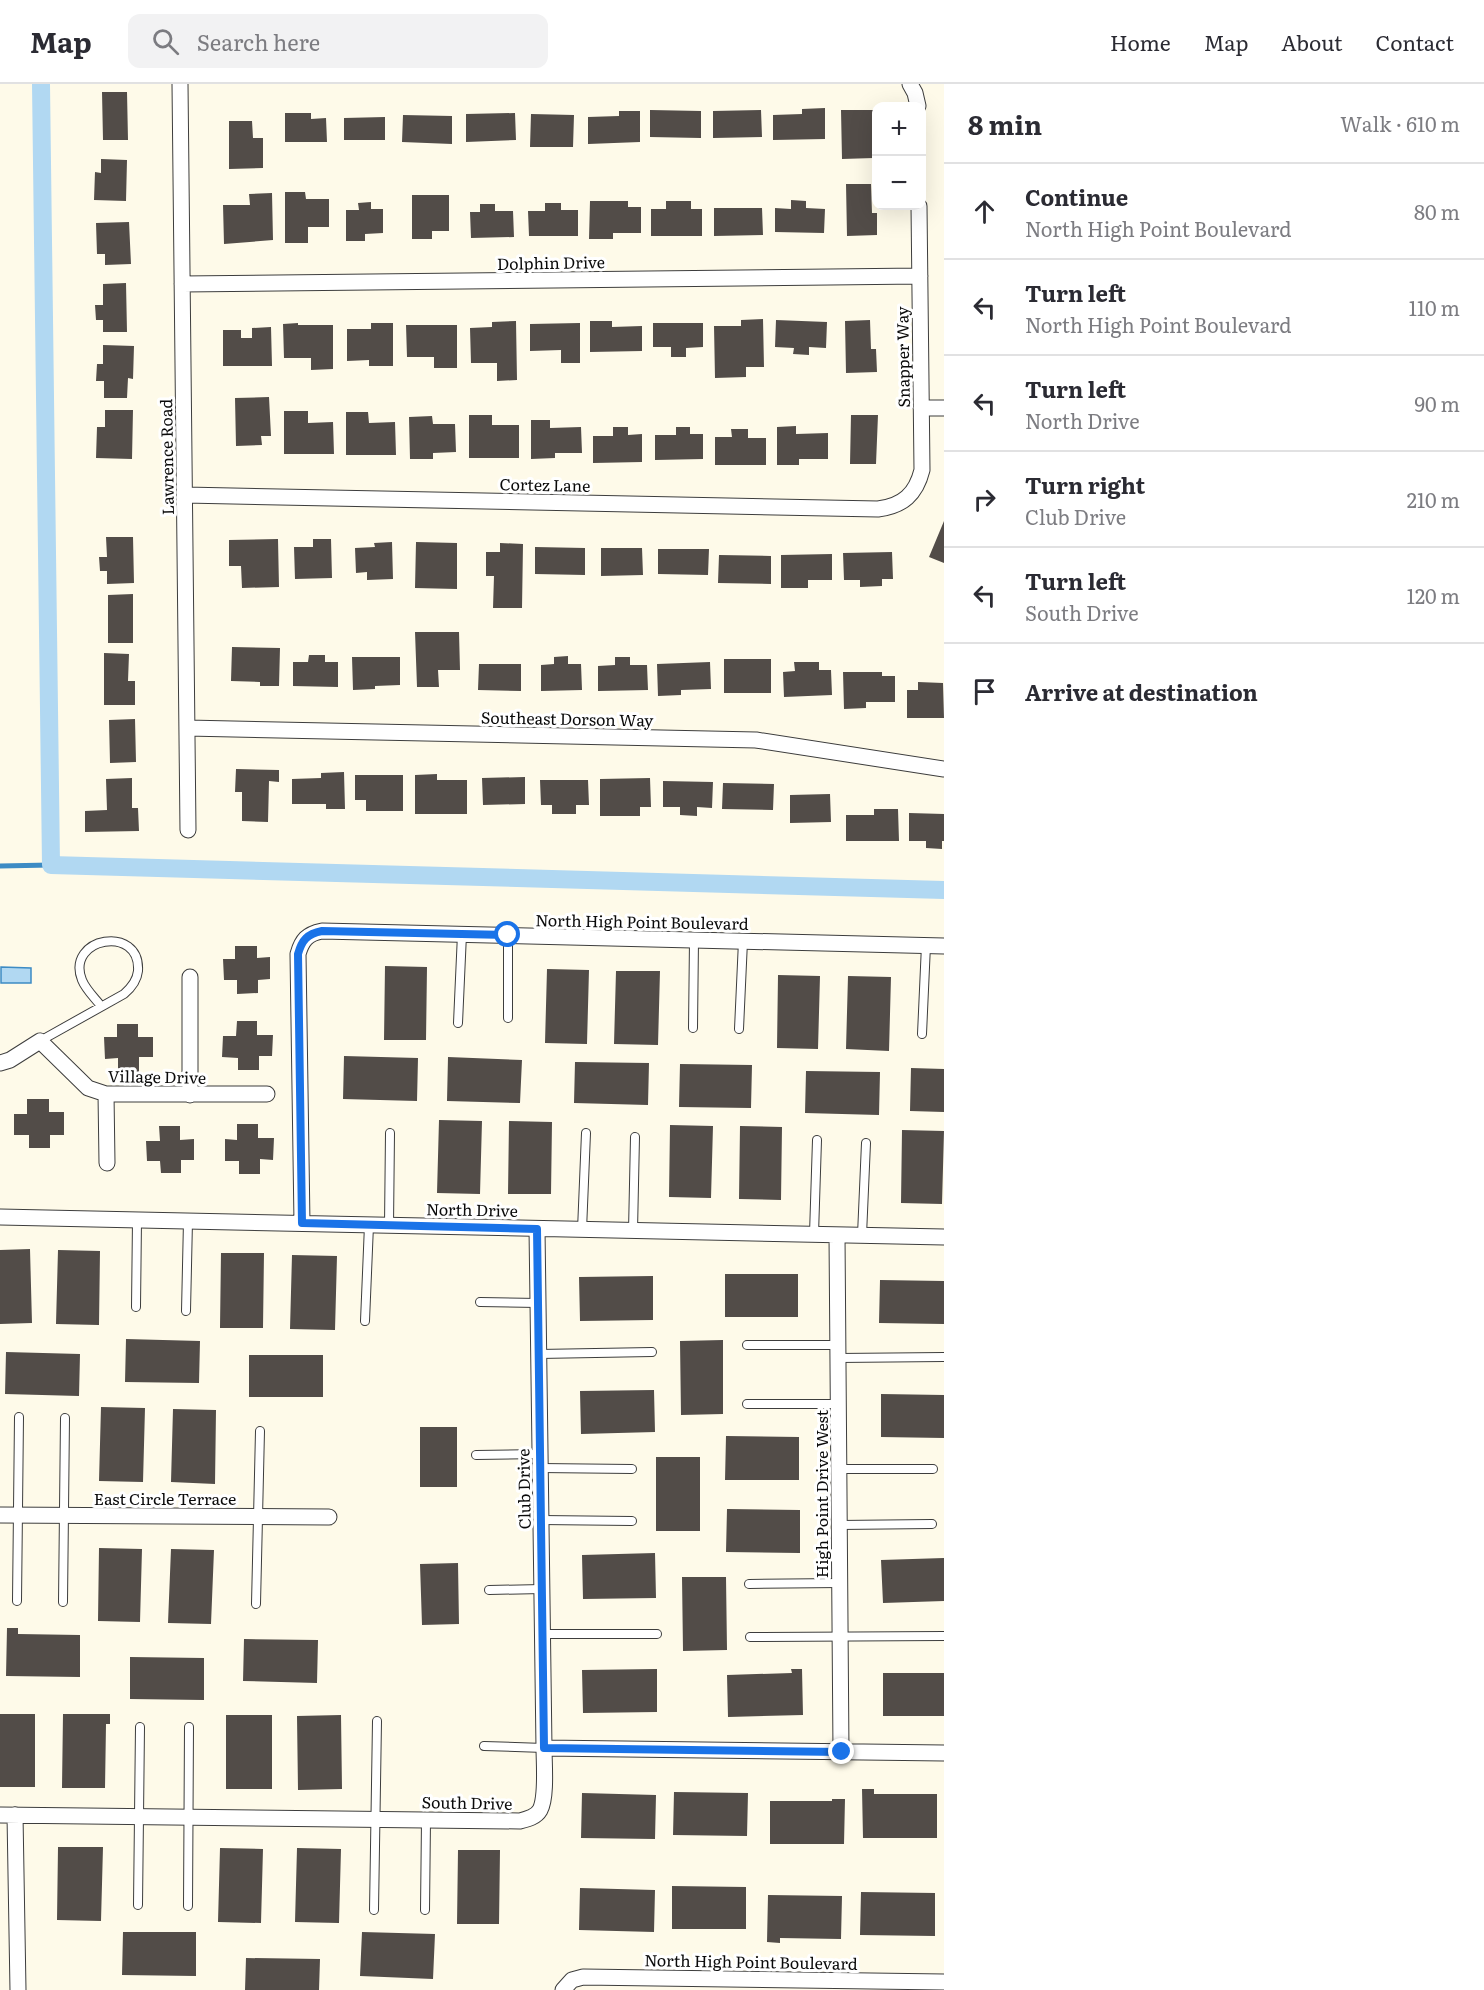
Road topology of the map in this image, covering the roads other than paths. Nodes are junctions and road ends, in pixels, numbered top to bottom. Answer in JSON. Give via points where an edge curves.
{"nodes":[{"id":1,"x":180,"y":84,"type":"edge"},
{"id":2,"x":910,"y":84,"type":"edge"},
{"id":3,"x":917,"y":102,"type":"edge"},
{"id":4,"x":919,"y":210,"type":"edge"},
{"id":5,"x":920,"y":276,"type":"junction"},
{"id":6,"x":182,"y":284,"type":"junction"},
{"id":7,"x":921,"y":408,"type":"junction"},
{"id":8,"x":944,"y":408,"type":"edge"},
{"id":9,"x":185,"y":495,"type":"junction"},
{"id":10,"x":903,"y":502,"type":"joint"},
{"id":11,"x":187,"y":728,"type":"junction"},
{"id":12,"x":944,"y":769,"type":"edge"},
{"id":13,"x":188,"y":831,"type":"dead end"},
{"id":14,"x":462,"y":934,"type":"junction"},
{"id":15,"x":508,"y":935,"type":"junction"},
{"id":16,"x":694,"y":940,"type":"junction"},
{"id":17,"x":743,"y":941,"type":"junction"},
{"id":18,"x":926,"y":945,"type":"junction"},
{"id":19,"x":944,"y":946,"type":"edge"},
{"id":20,"x":190,"y":977,"type":"dead end"},
{"id":21,"x":101,"y":1006,"type":"junction"},
{"id":22,"x":508,"y":1018,"type":"dead end"},
{"id":23,"x":458,"y":1023,"type":"dead end"},
{"id":24,"x":693,"y":1028,"type":"dead end"},
{"id":25,"x":739,"y":1029,"type":"dead end"},
{"id":26,"x":922,"y":1034,"type":"dead end"},
{"id":27,"x":40,"y":1041,"type":"junction"},
{"id":28,"x":0,"y":1063,"type":"edge"},
{"id":29,"x":106,"y":1094,"type":"junction"},
{"id":30,"x":267,"y":1094,"type":"dead end"},
{"id":31,"x":190,"y":1095,"type":"junction"},
{"id":32,"x":390,"y":1133,"type":"dead end"},
{"id":33,"x":586,"y":1133,"type":"dead end"},
{"id":34,"x":635,"y":1137,"type":"dead end"},
{"id":35,"x":817,"y":1140,"type":"dead end"},
{"id":36,"x":866,"y":1143,"type":"dead end"},
{"id":37,"x":107,"y":1163,"type":"dead end"},
{"id":38,"x":0,"y":1217,"type":"edge"},
{"id":39,"x":137,"y":1220,"type":"junction"},
{"id":40,"x":188,"y":1221,"type":"junction"},
{"id":41,"x":302,"y":1223,"type":"junction"},
{"id":42,"x":369,"y":1225,"type":"junction"},
{"id":43,"x":389,"y":1225,"type":"junction"},
{"id":44,"x":537,"y":1229,"type":"junction"},
{"id":45,"x":582,"y":1230,"type":"junction"},
{"id":46,"x":633,"y":1231,"type":"junction"},
{"id":47,"x":814,"y":1235,"type":"junction"},
{"id":48,"x":837,"y":1235,"type":"junction"},
{"id":49,"x":862,"y":1236,"type":"junction"},
{"id":50,"x":944,"y":1237,"type":"edge"},
{"id":51,"x":480,"y":1302,"type":"dead end"},
{"id":52,"x":538,"y":1303,"type":"junction"},
{"id":53,"x":136,"y":1307,"type":"dead end"},
{"id":54,"x":186,"y":1311,"type":"dead end"},
{"id":55,"x":365,"y":1320,"type":"dead end"},
{"id":56,"x":747,"y":1345,"type":"dead end"},
{"id":57,"x":652,"y":1352,"type":"dead end"},
{"id":58,"x":838,"y":1352,"type":"junction"},
{"id":59,"x":539,"y":1354,"type":"junction"},
{"id":60,"x":944,"y":1358,"type":"edge"},
{"id":61,"x":747,"y":1404,"type":"dead end"},
{"id":62,"x":838,"y":1404,"type":"junction"},
{"id":63,"x":19,"y":1417,"type":"dead end"},
{"id":64,"x":65,"y":1418,"type":"dead end"},
{"id":65,"x":260,"y":1431,"type":"dead end"},
{"id":66,"x":476,"y":1455,"type":"dead end"},
{"id":67,"x":540,"y":1461,"type":"junction"},
{"id":68,"x":632,"y":1469,"type":"dead end"},
{"id":69,"x":839,"y":1469,"type":"junction"},
{"id":70,"x":933,"y":1469,"type":"dead end"},
{"id":71,"x":0,"y":1515,"type":"edge"},
{"id":72,"x":18,"y":1515,"type":"junction"},
{"id":73,"x":64,"y":1516,"type":"junction"},
{"id":74,"x":260,"y":1517,"type":"junction"},
{"id":75,"x":329,"y":1517,"type":"dead end"},
{"id":76,"x":541,"y":1521,"type":"junction"},
{"id":77,"x":632,"y":1521,"type":"dead end"},
{"id":78,"x":932,"y":1524,"type":"dead end"},
{"id":79,"x":840,"y":1525,"type":"junction"},
{"id":80,"x":840,"y":1583,"type":"junction"},
{"id":81,"x":749,"y":1584,"type":"dead end"},
{"id":82,"x":542,"y":1589,"type":"junction"},
{"id":83,"x":489,"y":1590,"type":"dead end"},
{"id":84,"x":16,"y":1601,"type":"dead end"},
{"id":85,"x":63,"y":1602,"type":"dead end"},
{"id":86,"x":256,"y":1604,"type":"dead end"},
{"id":87,"x":542,"y":1634,"type":"junction"},
{"id":88,"x":657,"y":1634,"type":"dead end"},
{"id":89,"x":840,"y":1636,"type":"junction"},
{"id":90,"x":944,"y":1636,"type":"edge"},
{"id":91,"x":750,"y":1637,"type":"dead end"},
{"id":92,"x":377,"y":1721,"type":"dead end"},
{"id":93,"x":140,"y":1727,"type":"dead end"},
{"id":94,"x":189,"y":1727,"type":"dead end"},
{"id":95,"x":484,"y":1746,"type":"dead end"},
{"id":96,"x":544,"y":1748,"type":"junction"},
{"id":97,"x":842,"y":1752,"type":"junction"},
{"id":98,"x":944,"y":1753,"type":"edge"},
{"id":99,"x":8,"y":1815,"type":"edge"},
{"id":100,"x":139,"y":1817,"type":"junction"},
{"id":101,"x":189,"y":1817,"type":"junction"},
{"id":102,"x":375,"y":1820,"type":"junction"},
{"id":103,"x":426,"y":1820,"type":"junction"},
{"id":104,"x":138,"y":1905,"type":"dead end"},
{"id":105,"x":188,"y":1906,"type":"dead end"},
{"id":106,"x":374,"y":1910,"type":"dead end"},
{"id":107,"x":425,"y":1910,"type":"dead end"},
{"id":108,"x":944,"y":1982,"type":"edge"},
{"id":109,"x":684,"y":1984,"type":"edge"},
{"id":110,"x":728,"y":1984,"type":"edge"},
{"id":111,"x":926,"y":1986,"type":"edge"},
{"id":112,"x":18,"y":1990,"type":"edge"},
{"id":113,"x":563,"y":1990,"type":"edge"}],
"edges":[{"from":1,"to":6,"type":"street","name":"Lawrence Road"},
{"from":2,"to":3,"type":"street"},
{"from":4,"to":5,"type":"street","name":"Snapper Way"},
{"from":5,"to":6,"type":"street","name":"Dolphin Drive"},
{"from":5,"to":7,"type":"street","name":"Snapper Way"},
{"from":6,"to":9,"type":"street","name":"Lawrence Road"},
{"from":7,"to":8,"type":"street"},
{"from":7,"to":10,"type":"street","name":"Snapper Way","via":[[922,470],[919,483]]},
{"from":9,"to":10,"type":"street","name":"Cortez Lane","via":[[879,509]]},
{"from":9,"to":11,"type":"street","name":"Lawrence Road"},
{"from":11,"to":12,"type":"street","name":"Southeast Dorson Way","via":[[756,740]]},
{"from":11,"to":13,"type":"street","name":"Lawrence Road"},
{"from":14,"to":15,"type":"street","name":"North High Point Boulevard"},
{"from":14,"to":23,"type":"lane"},
{"from":14,"to":41,"type":"street","name":"North High Point Boulevard","via":[[322,931],[310,934],[302,942],[298,954]]},
{"from":15,"to":16,"type":"street","name":"North High Point Boulevard"},
{"from":15,"to":22,"type":"lane"},
{"from":16,"to":17,"type":"street","name":"North High Point Boulevard"},
{"from":16,"to":24,"type":"lane"},
{"from":17,"to":18,"type":"street","name":"North High Point Boulevard"},
{"from":17,"to":25,"type":"lane"},
{"from":18,"to":19,"type":"street","name":"North High Point Boulevard"},
{"from":18,"to":26,"type":"lane"},
{"from":20,"to":31,"type":"street"},
{"from":21,"to":21,"type":"lane","via":[[130,989],[137,974],[136,958],[126,945],[118,942],[95,944],[81,964],[82,980]]},
{"from":21,"to":27,"type":"lane"},
{"from":27,"to":28,"type":"street"},
{"from":27,"to":29,"type":"street","name":"Village Drive","via":[[88,1088]]},
{"from":29,"to":31,"type":"street","name":"Village Drive"},
{"from":29,"to":37,"type":"street"},
{"from":30,"to":31,"type":"street","name":"Village Drive"},
{"from":32,"to":43,"type":"lane"},
{"from":33,"to":45,"type":"lane"},
{"from":34,"to":46,"type":"lane"},
{"from":35,"to":47,"type":"lane"},
{"from":36,"to":49,"type":"lane"},
{"from":38,"to":39,"type":"street","name":"North Drive"},
{"from":39,"to":40,"type":"street","name":"North Drive"},
{"from":39,"to":53,"type":"lane"},
{"from":40,"to":41,"type":"street","name":"North Drive"},
{"from":40,"to":54,"type":"lane"},
{"from":41,"to":42,"type":"street","name":"North Drive"},
{"from":42,"to":43,"type":"street","name":"North Drive"},
{"from":42,"to":55,"type":"lane"},
{"from":43,"to":44,"type":"street","name":"North Drive"},
{"from":44,"to":45,"type":"street","name":"North Drive"},
{"from":44,"to":52,"type":"street","name":"Club Drive"},
{"from":45,"to":46,"type":"street","name":"North Drive"},
{"from":46,"to":47,"type":"street","name":"North Drive"},
{"from":47,"to":48,"type":"street","name":"North Drive"},
{"from":48,"to":49,"type":"street","name":"North Drive"},
{"from":48,"to":58,"type":"street","name":"High Point Drive West"},
{"from":49,"to":50,"type":"street","name":"North Drive"},
{"from":51,"to":52,"type":"lane"},
{"from":52,"to":59,"type":"street","name":"Club Drive"},
{"from":56,"to":58,"type":"lane"},
{"from":57,"to":59,"type":"lane"},
{"from":58,"to":60,"type":"lane"},
{"from":58,"to":62,"type":"street","name":"High Point Drive West"},
{"from":59,"to":67,"type":"street","name":"Club Drive"},
{"from":61,"to":62,"type":"lane"},
{"from":62,"to":69,"type":"street","name":"High Point Drive West"},
{"from":63,"to":72,"type":"lane"},
{"from":64,"to":73,"type":"lane"},
{"from":65,"to":74,"type":"lane"},
{"from":66,"to":67,"type":"lane"},
{"from":67,"to":68,"type":"lane"},
{"from":67,"to":76,"type":"street","name":"Club Drive"},
{"from":69,"to":70,"type":"lane"},
{"from":69,"to":79,"type":"street","name":"High Point Drive West"},
{"from":71,"to":72,"type":"street","name":"East Circle Terrace"},
{"from":72,"to":73,"type":"street","name":"East Circle Terrace"},
{"from":72,"to":84,"type":"lane"},
{"from":73,"to":74,"type":"street","name":"East Circle Terrace"},
{"from":73,"to":85,"type":"lane"},
{"from":74,"to":75,"type":"street","name":"East Circle Terrace"},
{"from":74,"to":86,"type":"lane"},
{"from":76,"to":77,"type":"lane"},
{"from":76,"to":82,"type":"street","name":"Club Drive"},
{"from":78,"to":79,"type":"lane"},
{"from":79,"to":80,"type":"street","name":"High Point Drive West"},
{"from":80,"to":81,"type":"lane"},
{"from":80,"to":89,"type":"street","name":"High Point Drive West"},
{"from":82,"to":83,"type":"lane"},
{"from":82,"to":87,"type":"street","name":"Club Drive"},
{"from":87,"to":88,"type":"lane"},
{"from":87,"to":96,"type":"street","name":"Club Drive"},
{"from":89,"to":90,"type":"lane"},
{"from":89,"to":91,"type":"lane"},
{"from":89,"to":97,"type":"street","name":"High Point Drive West"},
{"from":92,"to":102,"type":"lane"},
{"from":93,"to":100,"type":"lane"},
{"from":94,"to":101,"type":"lane"},
{"from":95,"to":96,"type":"lane"},
{"from":96,"to":97,"type":"street"},
{"from":96,"to":103,"type":"street","name":"South Drive","via":[[543,1799],[540,1810],[531,1818]]},
{"from":97,"to":98,"type":"street"},
{"from":99,"to":100,"type":"street","name":"South Drive"},
{"from":99,"to":112,"type":"street"},
{"from":100,"to":101,"type":"street","name":"South Drive"},
{"from":100,"to":104,"type":"lane"},
{"from":101,"to":102,"type":"street","name":"South Drive"},
{"from":101,"to":105,"type":"lane"},
{"from":102,"to":103,"type":"street","name":"South Drive"},
{"from":102,"to":106,"type":"lane"},
{"from":103,"to":107,"type":"lane"},
{"from":108,"to":111,"type":"street","name":"North High Point Boulevard"},
{"from":109,"to":110,"type":"street","name":"North High Point Boulevard"},
{"from":109,"to":113,"type":"street","name":"North High Point Boulevard","via":[[584,1977],[572,1980]]},
{"from":110,"to":111,"type":"street","name":"North High Point Boulevard"}]}
